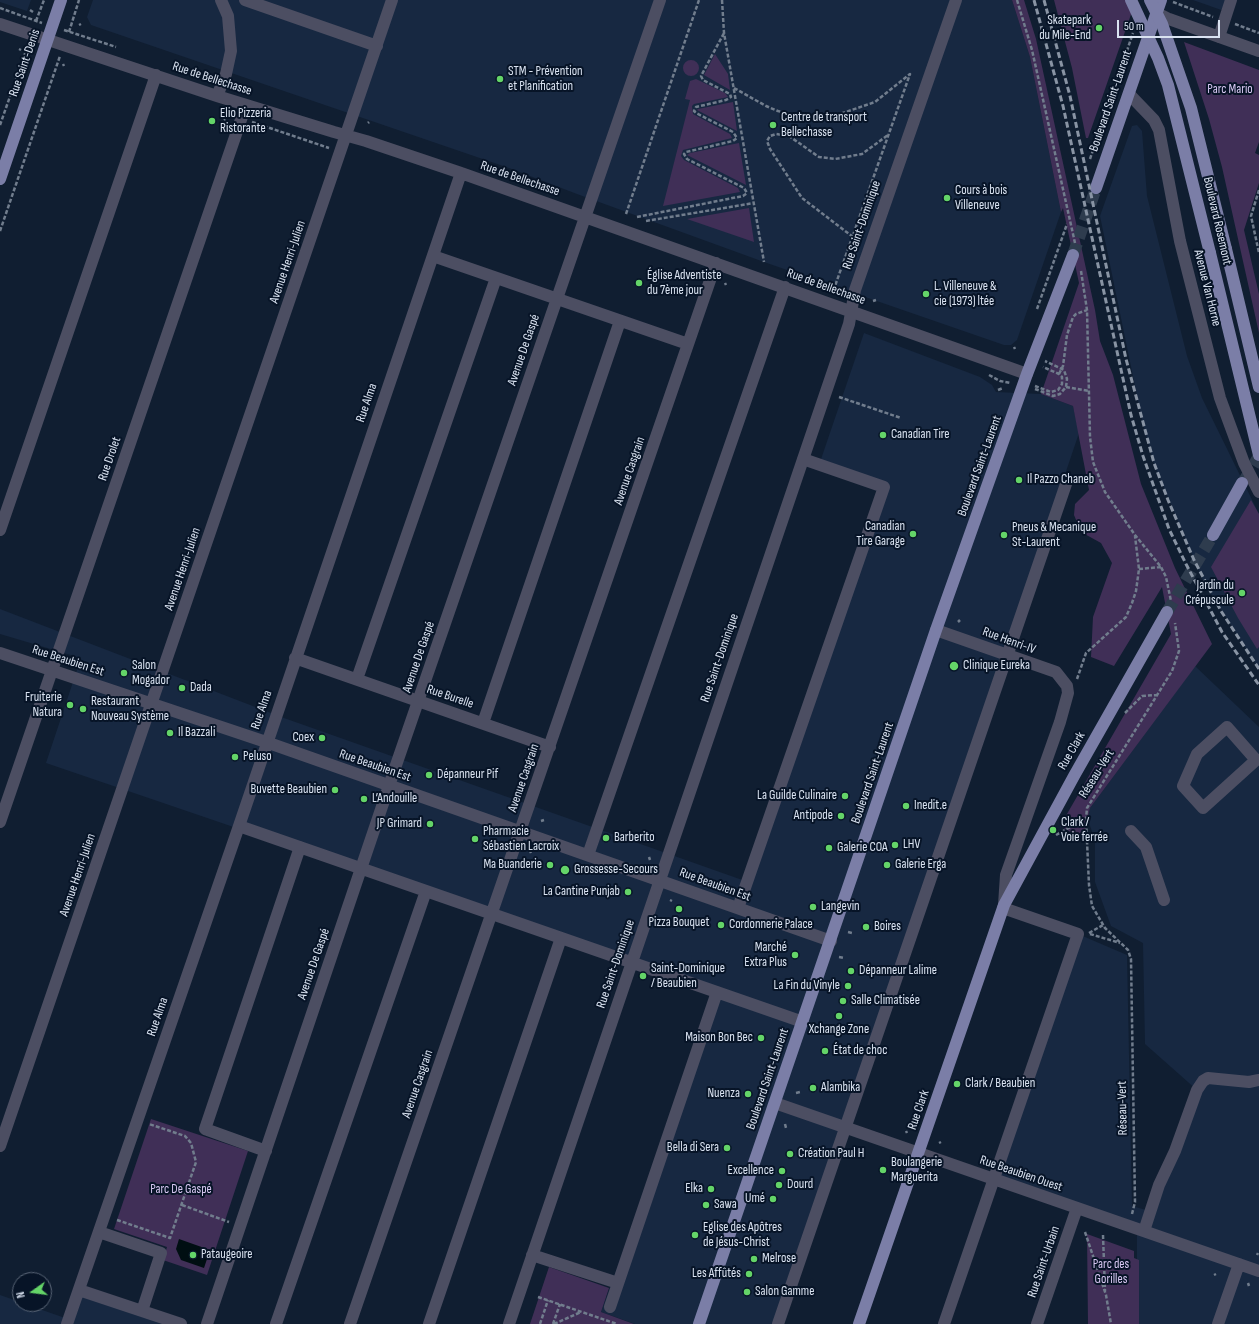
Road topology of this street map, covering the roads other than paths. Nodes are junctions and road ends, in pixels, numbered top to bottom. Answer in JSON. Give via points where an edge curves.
{"nodes":[{"id":1,"x":61,"y":0,"type":"edge"},
{"id":2,"x":221,"y":0,"type":"edge"},
{"id":3,"x":245,"y":0,"type":"edge"},
{"id":4,"x":392,"y":0,"type":"edge"},
{"id":5,"x":660,"y":0,"type":"edge"},
{"id":6,"x":956,"y":0,"type":"edge"},
{"id":7,"x":1131,"y":0,"type":"edge"},
{"id":8,"x":1150,"y":0,"type":"edge"},
{"id":9,"x":1160,"y":0,"type":"edge"},
{"id":10,"x":1231,"y":0,"type":"edge"},
{"id":11,"x":1157,"y":13,"type":"junction"},
{"id":12,"x":0,"y":24,"type":"edge"},
{"id":13,"x":1219,"y":37,"type":"junction"},
{"id":14,"x":48,"y":40,"type":"junction"},
{"id":15,"x":377,"y":46,"type":"junction"},
{"id":16,"x":1259,"y":52,"type":"edge"},
{"id":17,"x":156,"y":75,"type":"junction"},
{"id":18,"x":1129,"y":94,"type":"junction"},
{"id":19,"x":217,"y":96,"type":"junction"},
{"id":20,"x":246,"y":105,"type":"junction"},
{"id":21,"x":346,"y":136,"type":"junction"},
{"id":22,"x":461,"y":173,"type":"junction"},
{"id":23,"x":0,"y":179,"type":"edge"},
{"id":24,"x":1096,"y":188,"type":"tunnel mouth"},
{"id":25,"x":586,"y":216,"type":"junction"},
{"id":26,"x":1073,"y":255,"type":"tunnel mouth"},
{"id":27,"x":433,"y":256,"type":"junction"},
{"id":28,"x":716,"y":263,"type":"junction"},
{"id":29,"x":496,"y":278,"type":"junction"},
{"id":30,"x":785,"y":288,"type":"junction"},
{"id":31,"x":556,"y":299,"type":"junction"},
{"id":32,"x":852,"y":307,"type":"junction"},
{"id":33,"x":620,"y":321,"type":"junction"},
{"id":34,"x":688,"y":344,"type":"junction"},
{"id":35,"x":1027,"y":374,"type":"junction"},
{"id":36,"x":1259,"y":387,"type":"edge"},
{"id":37,"x":1259,"y":455,"type":"edge"},
{"id":38,"x":803,"y":460,"type":"junction"},
{"id":39,"x":1242,"y":483,"type":"tunnel mouth"},
{"id":40,"x":1066,"y":484,"type":"dead end"},
{"id":41,"x":1259,"y":492,"type":"edge"},
{"id":42,"x":0,"y":530,"type":"edge"},
{"id":43,"x":1212,"y":536,"type":"tunnel mouth"},
{"id":44,"x":1171,"y":612,"type":"tunnel mouth"},
{"id":45,"x":936,"y":630,"type":"junction"},
{"id":46,"x":0,"y":653,"type":"edge"},
{"id":47,"x":1007,"y":655,"type":"junction"},
{"id":48,"x":295,"y":658,"type":"junction"},
{"id":49,"x":52,"y":670,"type":"junction"},
{"id":50,"x":357,"y":679,"type":"junction"},
{"id":51,"x":1074,"y":683,"type":"joint"},
{"id":52,"x":418,"y":700,"type":"junction"},
{"id":53,"x":152,"y":704,"type":"junction"},
{"id":54,"x":483,"y":723,"type":"junction"},
{"id":55,"x":266,"y":742,"type":"junction"},
{"id":56,"x":550,"y":747,"type":"junction"},
{"id":57,"x":389,"y":785,"type":"junction"},
{"id":58,"x":1183,"y":786,"type":"joint"},
{"id":59,"x":0,"y":822,"type":"edge"},
{"id":60,"x":239,"y":826,"type":"junction"},
{"id":61,"x":520,"y":831,"type":"junction"},
{"id":62,"x":1131,"y":831,"type":"dead end"},
{"id":63,"x":300,"y":847,"type":"junction"},
{"id":64,"x":588,"y":855,"type":"junction"},
{"id":65,"x":361,"y":868,"type":"junction"},
{"id":66,"x":659,"y":880,"type":"junction"},
{"id":67,"x":426,"y":891,"type":"junction"},
{"id":68,"x":1164,"y":900,"type":"dead end"},
{"id":69,"x":1004,"y":907,"type":"junction"},
{"id":70,"x":738,"y":908,"type":"junction"},
{"id":71,"x":492,"y":914,"type":"junction"},
{"id":72,"x":561,"y":938,"type":"junction"},
{"id":73,"x":831,"y":940,"type":"junction"},
{"id":74,"x":631,"y":962,"type":"junction"},
{"id":75,"x":717,"y":992,"type":"junction"},
{"id":76,"x":803,"y":1022,"type":"junction"},
{"id":77,"x":1259,"y":1080,"type":"edge"},
{"id":78,"x":775,"y":1103,"type":"junction"},
{"id":79,"x":845,"y":1127,"type":"junction"},
{"id":80,"x":0,"y":1146,"type":"edge"},
{"id":81,"x":266,"y":1151,"type":"junction"},
{"id":82,"x":918,"y":1153,"type":"junction"},
{"id":83,"x":994,"y":1180,"type":"junction"},
{"id":84,"x":1077,"y":1208,"type":"junction"},
{"id":85,"x":99,"y":1232,"type":"junction"},
{"id":86,"x":1144,"y":1232,"type":"junction"},
{"id":87,"x":532,"y":1255,"type":"junction"},
{"id":88,"x":1239,"y":1264,"type":"junction"},
{"id":89,"x":1259,"y":1271,"type":"edge"},
{"id":90,"x":618,"y":1283,"type":"junction"},
{"id":91,"x":78,"y":1290,"type":"junction"},
{"id":92,"x":610,"y":1307,"type":"dead end"},
{"id":93,"x":142,"y":1311,"type":"junction"},
{"id":94,"x":67,"y":1324,"type":"edge"},
{"id":95,"x":181,"y":1324,"type":"edge"},
{"id":96,"x":207,"y":1324,"type":"edge"},
{"id":97,"x":276,"y":1324,"type":"edge"},
{"id":98,"x":350,"y":1324,"type":"edge"},
{"id":99,"x":428,"y":1324,"type":"edge"},
{"id":100,"x":509,"y":1324,"type":"edge"},
{"id":101,"x":699,"y":1324,"type":"edge"},
{"id":102,"x":778,"y":1324,"type":"edge"},
{"id":103,"x":860,"y":1324,"type":"edge"},
{"id":104,"x":944,"y":1324,"type":"edge"},
{"id":105,"x":1037,"y":1324,"type":"edge"},
{"id":106,"x":1218,"y":1324,"type":"edge"}],
"edges":[{"from":1,"to":14,"type":"main road","name":"Rue Saint-Denis"},
{"from":2,"to":19,"type":"street","via":[[228,16],[231,51],[226,74]]},
{"from":3,"to":15,"type":"street"},
{"from":4,"to":15,"type":"street","name":"Avenue Henri-Julien"},
{"from":5,"to":25,"type":"street","name":"Avenue De Gaspé"},
{"from":6,"to":32,"type":"street","name":"Rue Saint-Dominique","via":[[855,290]]},
{"from":7,"to":37,"type":"main road","name":"Boulevard Rosemont","bridge":true,"via":[[1168,85]]},
{"from":8,"to":36,"type":"main road","name":"Boulevard Rosemont","bridge":true,"via":[[1162,24],[1191,108]]},
{"from":9,"to":11,"type":"main road","name":"Boulevard Saint-Laurent"},
{"from":10,"to":13,"type":"street"},
{"from":11,"to":13,"type":"street"},
{"from":11,"to":18,"type":"main road","name":"Boulevard Saint-Laurent"},
{"from":12,"to":14,"type":"street","name":"Rue de Bellechasse"},
{"from":13,"to":16,"type":"street"},
{"from":14,"to":17,"type":"street","name":"Rue de Bellechasse"},
{"from":14,"to":23,"type":"main road","name":"Rue Saint-Denis"},
{"from":15,"to":21,"type":"street","name":"Avenue Henri-Julien"},
{"from":17,"to":19,"type":"street","name":"Rue de Bellechasse"},
{"from":17,"to":42,"type":"street"},
{"from":18,"to":24,"type":"main road","name":"Boulevard Saint-Laurent"},
{"from":18,"to":41,"type":"street","name":"Avenue Van Horne","via":[[1154,120],[1159,130],[1180,241],[1220,398],[1244,463]]},
{"from":19,"to":20,"type":"street","name":"Rue de Bellechasse"},
{"from":20,"to":21,"type":"street","name":"Rue de Bellechasse"},
{"from":20,"to":49,"type":"street","name":"Rue Drolet"},
{"from":21,"to":22,"type":"street","name":"Rue de Bellechasse"},
{"from":21,"to":53,"type":"street","name":"Avenue Henri-Julien"},
{"from":22,"to":25,"type":"street","name":"Rue de Bellechasse"},
{"from":22,"to":27,"type":"street","name":"Rue Alma"},
{"from":25,"to":28,"type":"street","name":"Rue de Bellechasse"},
{"from":25,"to":31,"type":"street","name":"Avenue De Gaspé"},
{"from":26,"to":35,"type":"main road","name":"Boulevard Saint-Laurent"},
{"from":27,"to":29,"type":"street"},
{"from":27,"to":48,"type":"street","name":"Rue Alma"},
{"from":28,"to":30,"type":"street","name":"Rue de Bellechasse"},
{"from":28,"to":34,"type":"street","name":"Avenue Casgrain"},
{"from":29,"to":31,"type":"street"},
{"from":29,"to":50,"type":"street"},
{"from":30,"to":32,"type":"street","name":"Rue de Bellechasse"},
{"from":30,"to":64,"type":"street"},
{"from":31,"to":33,"type":"street"},
{"from":31,"to":52,"type":"street","name":"Avenue De Gaspé"},
{"from":32,"to":35,"type":"street","name":"Rue de Bellechasse"},
{"from":32,"to":38,"type":"street","name":"Rue Saint-Dominique","via":[[849,324]]},
{"from":33,"to":34,"type":"street"},
{"from":33,"to":54,"type":"street"},
{"from":34,"to":56,"type":"street","name":"Avenue Casgrain"},
{"from":35,"to":45,"type":"main road","name":"Boulevard Saint-Laurent"},
{"from":38,"to":66,"type":"street","name":"Rue Saint-Dominique"},
{"from":38,"to":70,"type":"street","via":[[884,487]]},
{"from":39,"to":43,"type":"main road"},
{"from":40,"to":47,"type":"street"},
{"from":44,"to":69,"type":"main road","name":"Rue Clark","via":[[1074,776]]},
{"from":45,"to":47,"type":"street","name":"Rue Henri-IV"},
{"from":45,"to":73,"type":"main road","name":"Boulevard Saint-Laurent"},
{"from":46,"to":49,"type":"street","name":"Rue Beaubien Est"},
{"from":47,"to":51,"type":"street","name":"Rue Henri-IV","via":[[1056,672]]},
{"from":47,"to":79,"type":"street"},
{"from":48,"to":50,"type":"street","name":"Rue Burelle"},
{"from":48,"to":55,"type":"street","name":"Rue Alma"},
{"from":49,"to":53,"type":"street","name":"Rue Beaubien Est"},
{"from":49,"to":59,"type":"street","name":"Rue Drolet"},
{"from":50,"to":52,"type":"street","name":"Rue Burelle"},
{"from":51,"to":69,"type":"street","name":"Rue Clark","via":[[1068,693],[1006,875]]},
{"from":52,"to":54,"type":"street","name":"Rue Burelle"},
{"from":52,"to":57,"type":"street","name":"Avenue De Gaspé"},
{"from":53,"to":55,"type":"street","name":"Rue Beaubien Est"},
{"from":53,"to":80,"type":"street","name":"Avenue Henri-Julien"},
{"from":54,"to":56,"type":"street","name":"Rue Burelle"},
{"from":55,"to":57,"type":"street","name":"Rue Beaubien Est"},
{"from":55,"to":60,"type":"street","name":"Rue Alma"},
{"from":56,"to":61,"type":"street","name":"Avenue Casgrain"},
{"from":57,"to":61,"type":"street","name":"Rue Beaubien Est"},
{"from":57,"to":65,"type":"street","name":"Avenue De Gaspé"},
{"from":58,"to":58,"type":"street","via":[[1197,754],[1227,727],[1256,760],[1204,808]]},
{"from":60,"to":63,"type":"street"},
{"from":60,"to":85,"type":"street","name":"Rue Alma"},
{"from":61,"to":64,"type":"street","name":"Rue Beaubien Est"},
{"from":61,"to":71,"type":"street","name":"Avenue Casgrain"},
{"from":62,"to":68,"type":"street","via":[[1146,847]]},
{"from":63,"to":65,"type":"street"},
{"from":63,"to":81,"type":"street","via":[[205,1129]]},
{"from":64,"to":66,"type":"street","name":"Rue Beaubien Est"},
{"from":65,"to":67,"type":"street"},
{"from":65,"to":81,"type":"street","name":"Avenue De Gaspé"},
{"from":66,"to":70,"type":"street","name":"Rue Beaubien Est"},
{"from":66,"to":74,"type":"street","name":"Rue Saint-Dominique"},
{"from":67,"to":71,"type":"street"},
{"from":67,"to":97,"type":"street"},
{"from":69,"to":82,"type":"main road","name":"Rue Clark"},
{"from":69,"to":83,"type":"street","via":[[1083,934]]},
{"from":70,"to":73,"type":"street","name":"Rue Beaubien Est"},
{"from":71,"to":72,"type":"street"},
{"from":71,"to":98,"type":"street","name":"Avenue Casgrain"},
{"from":72,"to":74,"type":"street"},
{"from":72,"to":99,"type":"street"},
{"from":73,"to":76,"type":"main road","name":"Boulevard Saint-Laurent"},
{"from":74,"to":75,"type":"street"},
{"from":74,"to":87,"type":"street","name":"Rue Saint-Dominique"},
{"from":75,"to":76,"type":"street"},
{"from":75,"to":90,"type":"street"},
{"from":76,"to":78,"type":"main road","name":"Boulevard Saint-Laurent"},
{"from":77,"to":86,"type":"street","via":[[1249,1082],[1208,1078],[1203,1081],[1197,1090],[1175,1151],[1159,1185]]},
{"from":78,"to":79,"type":"street","name":"Rue Beaubien Ouest"},
{"from":78,"to":101,"type":"main road","name":"Boulevard Saint-Laurent"},
{"from":79,"to":82,"type":"street","name":"Rue Beaubien Ouest"},
{"from":79,"to":102,"type":"street"},
{"from":81,"to":96,"type":"street","name":"Avenue De Gaspé"},
{"from":82,"to":83,"type":"street","name":"Rue Beaubien Ouest"},
{"from":82,"to":103,"type":"main road","name":"Rue Clark"},
{"from":83,"to":84,"type":"street","name":"Rue Beaubien Ouest"},
{"from":83,"to":104,"type":"street"},
{"from":84,"to":86,"type":"street","name":"Rue Beaubien Ouest"},
{"from":84,"to":105,"type":"street","name":"Rue Saint-Urbain"},
{"from":85,"to":91,"type":"street","name":"Rue Alma"},
{"from":85,"to":93,"type":"street","via":[[161,1253]]},
{"from":86,"to":88,"type":"street","name":"Rue Beaubien Ouest"},
{"from":87,"to":90,"type":"street"},
{"from":87,"to":100,"type":"street","name":"Rue Saint-Dominique"},
{"from":88,"to":89,"type":"street","name":"Rue Beaubien Ouest"},
{"from":88,"to":106,"type":"street"},
{"from":90,"to":92,"type":"street"},
{"from":91,"to":93,"type":"street"},
{"from":91,"to":94,"type":"street","name":"Rue Alma"},
{"from":93,"to":95,"type":"street"}]}
